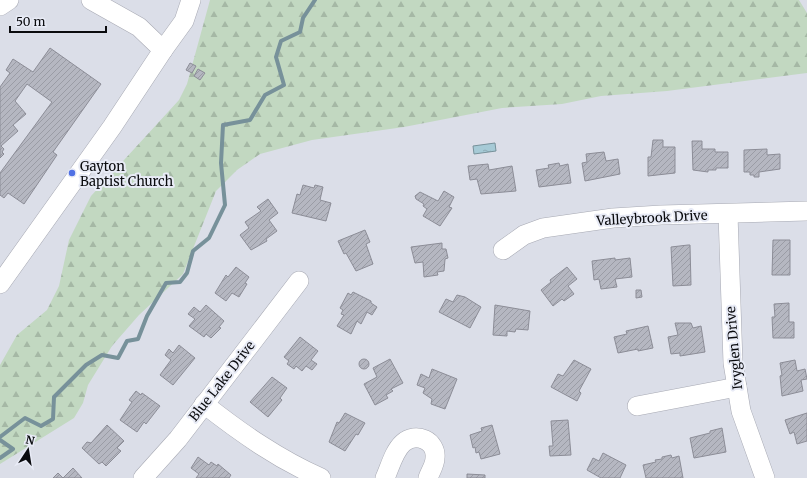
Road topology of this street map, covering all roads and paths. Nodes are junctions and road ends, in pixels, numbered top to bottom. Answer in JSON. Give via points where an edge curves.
{"nodes":[{"id":1,"x":9,"y":0,"type":"edge"},
{"id":2,"x":91,"y":0,"type":"edge"},
{"id":3,"x":191,"y":0,"type":"edge"},
{"id":4,"x":0,"y":6,"type":"edge"},
{"id":5,"x":163,"y":50,"type":"junction"},
{"id":6,"x":807,"y":211,"type":"edge"},
{"id":7,"x":728,"y":214,"type":"junction"},
{"id":8,"x":503,"y":250,"type":"dead end"},
{"id":9,"x":299,"y":281,"type":"dead end"},
{"id":10,"x":0,"y":284,"type":"edge"},
{"id":11,"x":737,"y":387,"type":"junction"},
{"id":12,"x":204,"y":404,"type":"junction"},
{"id":13,"x":637,"y":406,"type":"dead end"},
{"id":14,"x":143,"y":478,"type":"edge"},
{"id":15,"x":321,"y":478,"type":"edge"},
{"id":16,"x":385,"y":478,"type":"edge"},
{"id":17,"x":428,"y":478,"type":"edge"},
{"id":18,"x":765,"y":478,"type":"edge"}],
"edges":[{"from":1,"to":4,"type":"street"},
{"from":2,"to":5,"type":"street","via":[[139,26]]},
{"from":3,"to":5,"type":"street","via":[[184,21]]},
{"from":5,"to":10,"type":"street","via":[[112,127]]},
{"from":6,"to":7,"type":"street","name":"Valleybrook Drive"},
{"from":7,"to":8,"type":"street","name":"Valleybrook Drive","via":[[613,218],[543,228],[524,235]]},
{"from":7,"to":11,"type":"street","name":"Ivyglen Drive","via":[[730,320]]},
{"from":9,"to":12,"type":"street","name":"Blue Lake Drive"},
{"from":11,"to":13,"type":"street"},
{"from":11,"to":18,"type":"street","name":"Ivyglen Drive","via":[[742,411]]},
{"from":12,"to":14,"type":"street","name":"Blue Lake Drive","via":[[178,439]]},
{"from":12,"to":15,"type":"street","via":[[274,455]]},
{"from":16,"to":17,"type":"street","via":[[402,444],[418,437],[429,442],[435,452],[434,464]]}]}
